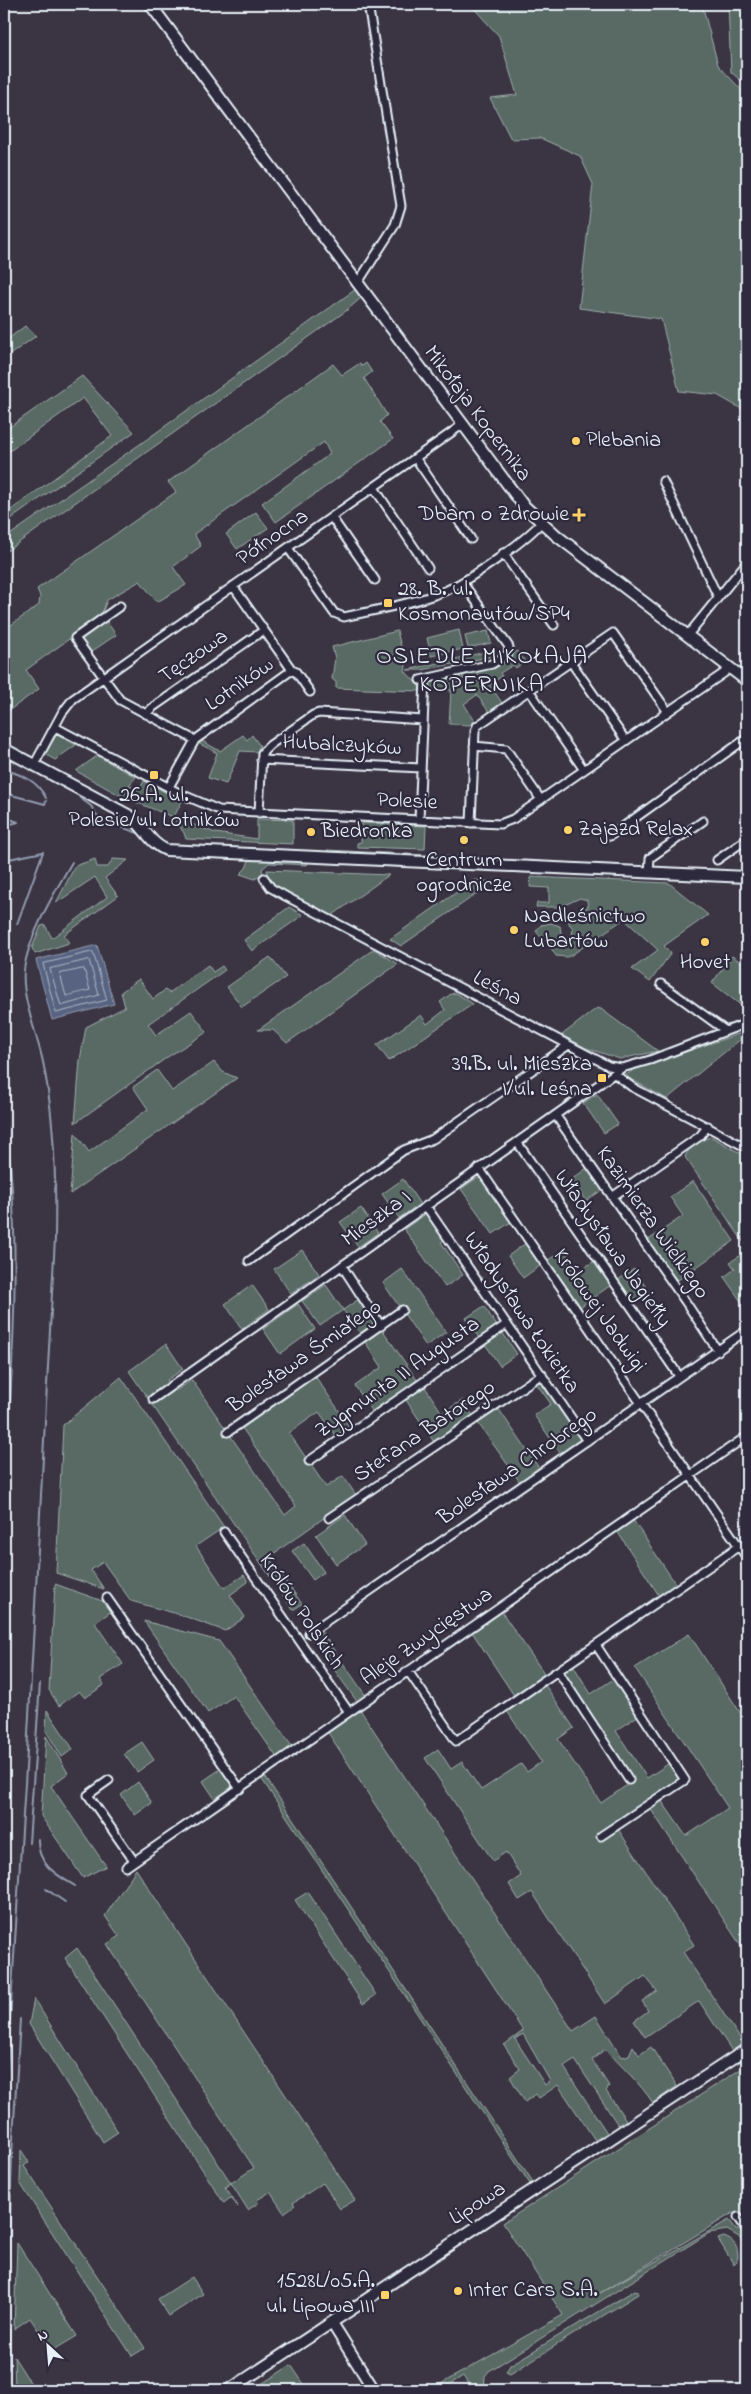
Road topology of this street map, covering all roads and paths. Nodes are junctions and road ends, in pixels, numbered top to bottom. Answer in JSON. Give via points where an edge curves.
{"nodes":[{"id":1,"x":150,"y":4,"type":"edge"},
{"id":2,"x":368,"y":4,"type":"edge"},
{"id":3,"x":357,"y":284,"type":"junction"},
{"id":4,"x":462,"y":425,"type":"junction"},
{"id":5,"x":416,"y":459,"type":"junction"},
{"id":6,"x":663,"y":481,"type":"dead end"},
{"id":7,"x":375,"y":489,"type":"junction"},
{"id":8,"x":332,"y":518,"type":"junction"},
{"id":9,"x":541,"y":523,"type":"junction"},
{"id":10,"x":471,"y":539,"type":"dead end"},
{"id":11,"x":288,"y":548,"type":"junction"},
{"id":12,"x":503,"y":553,"type":"junction"},
{"id":13,"x":747,"y":562,"type":"edge"},
{"id":14,"x":428,"y":568,"type":"dead end"},
{"id":15,"x":375,"y":580,"type":"dead end"},
{"id":16,"x":462,"y":582,"type":"junction"},
{"id":17,"x":233,"y":586,"type":"junction"},
{"id":18,"x":718,"y":597,"type":"junction"},
{"id":19,"x":120,"y":606,"type":"dead end"},
{"id":20,"x":554,"y":625,"type":"dead end"},
{"id":21,"x":264,"y":630,"type":"junction"},
{"id":22,"x":687,"y":636,"type":"junction"},
{"id":23,"x":571,"y":662,"type":"junction"},
{"id":24,"x":730,"y":667,"type":"junction"},
{"id":25,"x":292,"y":670,"type":"junction"},
{"id":26,"x":103,"y":678,"type":"junction"},
{"id":27,"x":747,"y":681,"type":"edge"},
{"id":28,"x":529,"y":690,"type":"junction"},
{"id":29,"x":310,"y":692,"type":"dead end"},
{"id":30,"x":668,"y":712,"type":"junction"},
{"id":31,"x":146,"y":714,"type":"junction"},
{"id":32,"x":423,"y":720,"type":"junction"},
{"id":33,"x":55,"y":727,"type":"junction"},
{"id":34,"x":747,"y":738,"type":"edge"},
{"id":35,"x":195,"y":740,"type":"junction"},
{"id":36,"x":626,"y":741,"type":"junction"},
{"id":37,"x":474,"y":746,"type":"junction"},
{"id":38,"x":4,"y":749,"type":"edge"},
{"id":39,"x":261,"y":760,"type":"junction"},
{"id":40,"x":34,"y":765,"type":"junction"},
{"id":41,"x":421,"y":768,"type":"junction"},
{"id":42,"x":584,"y":770,"type":"junction"},
{"id":43,"x":169,"y":787,"type":"junction"},
{"id":44,"x":541,"y":800,"type":"junction"},
{"id":45,"x":259,"y":813,"type":"junction"},
{"id":46,"x":419,"y":820,"type":"junction"},
{"id":47,"x":703,"y":821,"type":"dead end"},
{"id":48,"x":471,"y":822,"type":"junction"},
{"id":49,"x":610,"y":836,"type":"dead end"},
{"id":50,"x":747,"y":839,"type":"edge"},
{"id":51,"x":717,"y":860,"type":"dead end"},
{"id":52,"x":649,"y":873,"type":"junction"},
{"id":53,"x":747,"y":877,"type":"edge"},
{"id":54,"x":264,"y":878,"type":"dead end"},
{"id":55,"x":661,"y":984,"type":"dead end"},
{"id":56,"x":747,"y":1023,"type":"edge"},
{"id":57,"x":726,"y":1031,"type":"junction"},
{"id":58,"x":567,"y":1046,"type":"junction"},
{"id":59,"x":622,"y":1068,"type":"junction"},
{"id":60,"x":616,"y":1075,"type":"junction"},
{"id":61,"x":556,"y":1116,"type":"junction"},
{"id":62,"x":708,"y":1126,"type":"junction"},
{"id":63,"x":517,"y":1142,"type":"junction"},
{"id":64,"x":747,"y":1148,"type":"edge"},
{"id":65,"x":479,"y":1168,"type":"junction"},
{"id":66,"x":612,"y":1197,"type":"junction"},
{"id":67,"x":426,"y":1206,"type":"junction"},
{"id":68,"x":249,"y":1261,"type":"dead end"},
{"id":69,"x":342,"y":1266,"type":"junction"},
{"id":70,"x":402,"y":1310,"type":"dead end"},
{"id":71,"x":507,"y":1324,"type":"junction"},
{"id":72,"x":381,"y":1326,"type":"junction"},
{"id":73,"x":747,"y":1330,"type":"edge"},
{"id":74,"x":718,"y":1351,"type":"junction"},
{"id":75,"x":542,"y":1374,"type":"junction"},
{"id":76,"x":679,"y":1376,"type":"junction"},
{"id":77,"x":153,"y":1399,"type":"dead end"},
{"id":78,"x":642,"y":1404,"type":"junction"},
{"id":79,"x":228,"y":1432,"type":"dead end"},
{"id":80,"x":747,"y":1436,"type":"edge"},
{"id":81,"x":586,"y":1441,"type":"junction"},
{"id":82,"x":309,"y":1461,"type":"dead end"},
{"id":83,"x":691,"y":1475,"type":"junction"},
{"id":84,"x":328,"y":1518,"type":"dead end"},
{"id":85,"x":224,"y":1532,"type":"dead end"},
{"id":86,"x":739,"y":1546,"type":"junction"},
{"id":87,"x":747,"y":1558,"type":"edge"},
{"id":88,"x":107,"y":1598,"type":"dead end"},
{"id":89,"x":309,"y":1632,"type":"dead end"},
{"id":90,"x":596,"y":1645,"type":"junction"},
{"id":91,"x":408,"y":1671,"type":"junction"},
{"id":92,"x":558,"y":1671,"type":"junction"},
{"id":93,"x":349,"y":1712,"type":"junction"},
{"id":94,"x":110,"y":1780,"type":"dead end"},
{"id":95,"x":629,"y":1780,"type":"dead end"},
{"id":96,"x":240,"y":1789,"type":"junction"},
{"id":97,"x":601,"y":1836,"type":"dead end"},
{"id":98,"x":134,"y":1862,"type":"junction"},
{"id":99,"x":126,"y":1867,"type":"dead end"},
{"id":100,"x":747,"y":2049,"type":"edge"},
{"id":101,"x":738,"y":2217,"type":"dead end"},
{"id":102,"x":747,"y":2230,"type":"edge"},
{"id":103,"x":332,"y":2323,"type":"junction"},
{"id":104,"x":229,"y":2390,"type":"edge"},
{"id":105,"x":374,"y":2390,"type":"edge"}],
"edges":[{"from":1,"to":3,"type":"street","name":"Mikołaja Kopernika"},
{"from":2,"to":3,"type":"street","via":[[401,206],[395,225]]},
{"from":3,"to":4,"type":"street","name":"Mikołaja Kopernika"},
{"from":4,"to":5,"type":"street","name":"Północna"},
{"from":4,"to":9,"type":"street","name":"Mikołaja Kopernika","via":[[518,499]]},
{"from":5,"to":7,"type":"street","name":"Północna"},
{"from":5,"to":10,"type":"street"},
{"from":6,"to":18,"type":"street"},
{"from":7,"to":8,"type":"street","name":"Północna"},
{"from":7,"to":14,"type":"street"},
{"from":8,"to":11,"type":"street","name":"Północna"},
{"from":8,"to":15,"type":"street"},
{"from":9,"to":12,"type":"street"},
{"from":9,"to":22,"type":"street","name":"Mikołaja Kopernika"},
{"from":11,"to":16,"type":"street","via":[[329,607],[344,618],[436,595]]},
{"from":11,"to":17,"type":"street","name":"Północna"},
{"from":12,"to":16,"type":"street"},
{"from":12,"to":20,"type":"street"},
{"from":13,"to":18,"type":"street"},
{"from":16,"to":32,"type":"street","via":[[509,651],[492,664],[423,679]]},
{"from":17,"to":21,"type":"street","name":"Lotników"},
{"from":17,"to":26,"type":"street","name":"Północna"},
{"from":18,"to":22,"type":"street"},
{"from":19,"to":26,"type":"street","via":[[75,638]]},
{"from":21,"to":25,"type":"street","name":"Lotników"},
{"from":21,"to":31,"type":"street","name":"Tęczowa"},
{"from":22,"to":24,"type":"street","name":"Mikołaja Kopernika"},
{"from":23,"to":28,"type":"street"},
{"from":23,"to":30,"type":"street","via":[[613,633]]},
{"from":23,"to":36,"type":"street"},
{"from":24,"to":27,"type":"street","name":"Mikołaja Kopernika"},
{"from":24,"to":30,"type":"street","name":"Polesie"},
{"from":25,"to":29,"type":"street"},
{"from":25,"to":35,"type":"street","name":"Lotników"},
{"from":26,"to":31,"type":"street","via":[[120,700]]},
{"from":26,"to":33,"type":"street","name":"Północna","via":[[73,699]]},
{"from":28,"to":37,"type":"street","via":[[480,723],[475,731]]},
{"from":28,"to":42,"type":"street"},
{"from":30,"to":36,"type":"street","name":"Polesie"},
{"from":31,"to":35,"type":"street"},
{"from":32,"to":39,"type":"street","via":[[318,713],[265,748]]},
{"from":32,"to":41,"type":"street"},
{"from":33,"to":40,"type":"street","name":"Północna"},
{"from":33,"to":43,"type":"street","name":"Polesie"},
{"from":34,"to":49,"type":"street"},
{"from":35,"to":43,"type":"street","name":"Lotników"},
{"from":36,"to":42,"type":"street","name":"Polesie"},
{"from":37,"to":44,"type":"street","via":[[506,749]]},
{"from":37,"to":48,"type":"street"},
{"from":38,"to":40,"type":"street"},
{"from":39,"to":41,"type":"street","name":"Hubalczyków"},
{"from":39,"to":45,"type":"street"},
{"from":40,"to":52,"type":"street","via":[[134,819],[150,838],[166,850]]},
{"from":41,"to":46,"type":"street"},
{"from":42,"to":44,"type":"street","name":"Polesie"},
{"from":43,"to":45,"type":"street","name":"Polesie","via":[[207,807]]},
{"from":44,"to":48,"type":"street","name":"Polesie","via":[[507,822]]},
{"from":45,"to":46,"type":"street","name":"Polesie"},
{"from":46,"to":48,"type":"street","name":"Polesie"},
{"from":47,"to":52,"type":"street","via":[[650,858]]},
{"from":50,"to":51,"type":"street"},
{"from":52,"to":53,"type":"street"},
{"from":54,"to":58,"type":"street","name":"Leśna","via":[[271,888],[287,897]]},
{"from":55,"to":57,"type":"street"},
{"from":56,"to":57,"type":"street"},
{"from":57,"to":59,"type":"street"},
{"from":58,"to":59,"type":"street","name":"Leśna","via":[[596,1061]]},
{"from":58,"to":68,"type":"street","via":[[433,1139],[404,1150]]},
{"from":59,"to":60,"type":"street","name":"Mieszka I"},
{"from":60,"to":61,"type":"street","name":"Mieszka I"},
{"from":60,"to":62,"type":"street","via":[[632,1087]]},
{"from":61,"to":63,"type":"street","name":"Mieszka I"},
{"from":61,"to":66,"type":"street","name":"Kazimierza Wielkiego"},
{"from":62,"to":64,"type":"street"},
{"from":62,"to":66,"type":"street","via":[[700,1136]]},
{"from":63,"to":65,"type":"street","name":"Mieszka I"},
{"from":63,"to":76,"type":"street","name":"Władysława Jagiełły"},
{"from":65,"to":67,"type":"street","name":"Mieszka I"},
{"from":65,"to":78,"type":"street","name":"Królowej Jadwigi"},
{"from":66,"to":74,"type":"street","name":"Kazimierza Wielkiego"},
{"from":67,"to":69,"type":"street","name":"Mieszka I"},
{"from":67,"to":71,"type":"street","name":"Władysława Łokietka"},
{"from":69,"to":72,"type":"street"},
{"from":69,"to":77,"type":"street","name":"Mieszka I"},
{"from":70,"to":72,"type":"street","name":"Bolesława Śmiałego"},
{"from":71,"to":75,"type":"street","name":"Władysława Łokietka"},
{"from":71,"to":82,"type":"street","name":"Zygmunta II Augusta"},
{"from":72,"to":79,"type":"street","name":"Bolesława Śmiałego"},
{"from":73,"to":74,"type":"street","name":"Bolesława Chrobrego"},
{"from":74,"to":76,"type":"street","name":"Bolesława Chrobrego"},
{"from":75,"to":81,"type":"street","name":"Władysława Łokietka"},
{"from":75,"to":84,"type":"street","name":"Stefana Batorego"},
{"from":76,"to":78,"type":"street","name":"Bolesława Chrobrego"},
{"from":78,"to":81,"type":"street","name":"Bolesława Chrobrego"},
{"from":78,"to":83,"type":"street","name":"Królowej Jadwigi"},
{"from":80,"to":83,"type":"street","name":"Aleje Zwycięstwa"},
{"from":81,"to":89,"type":"street","name":"Bolesława Chrobrego"},
{"from":83,"to":86,"type":"street","name":"Królowej Jadwigi"},
{"from":83,"to":91,"type":"street","name":"Aleje Zwycięstwa"},
{"from":85,"to":93,"type":"street","name":"Królów Polskich"},
{"from":86,"to":87,"type":"street","name":"Królowej Jadwigi"},
{"from":86,"to":90,"type":"street"},
{"from":88,"to":96,"type":"street"},
{"from":90,"to":92,"type":"street"},
{"from":90,"to":97,"type":"street","via":[[685,1780]]},
{"from":91,"to":92,"type":"street","via":[[456,1741]]},
{"from":91,"to":93,"type":"street","name":"Aleje Zwycięstwa"},
{"from":92,"to":95,"type":"street"},
{"from":93,"to":96,"type":"street","name":"Aleje Zwycięstwa"},
{"from":94,"to":98,"type":"street","via":[[88,1795]]},
{"from":96,"to":98,"type":"street","name":"Aleje Zwycięstwa"},
{"from":98,"to":99,"type":"street","name":"Aleje Zwycięstwa"},
{"from":100,"to":103,"type":"street","name":"Lipowa"},
{"from":101,"to":102,"type":"street"},
{"from":103,"to":104,"type":"street","name":"Lipowa"},
{"from":103,"to":105,"type":"street"}]}
